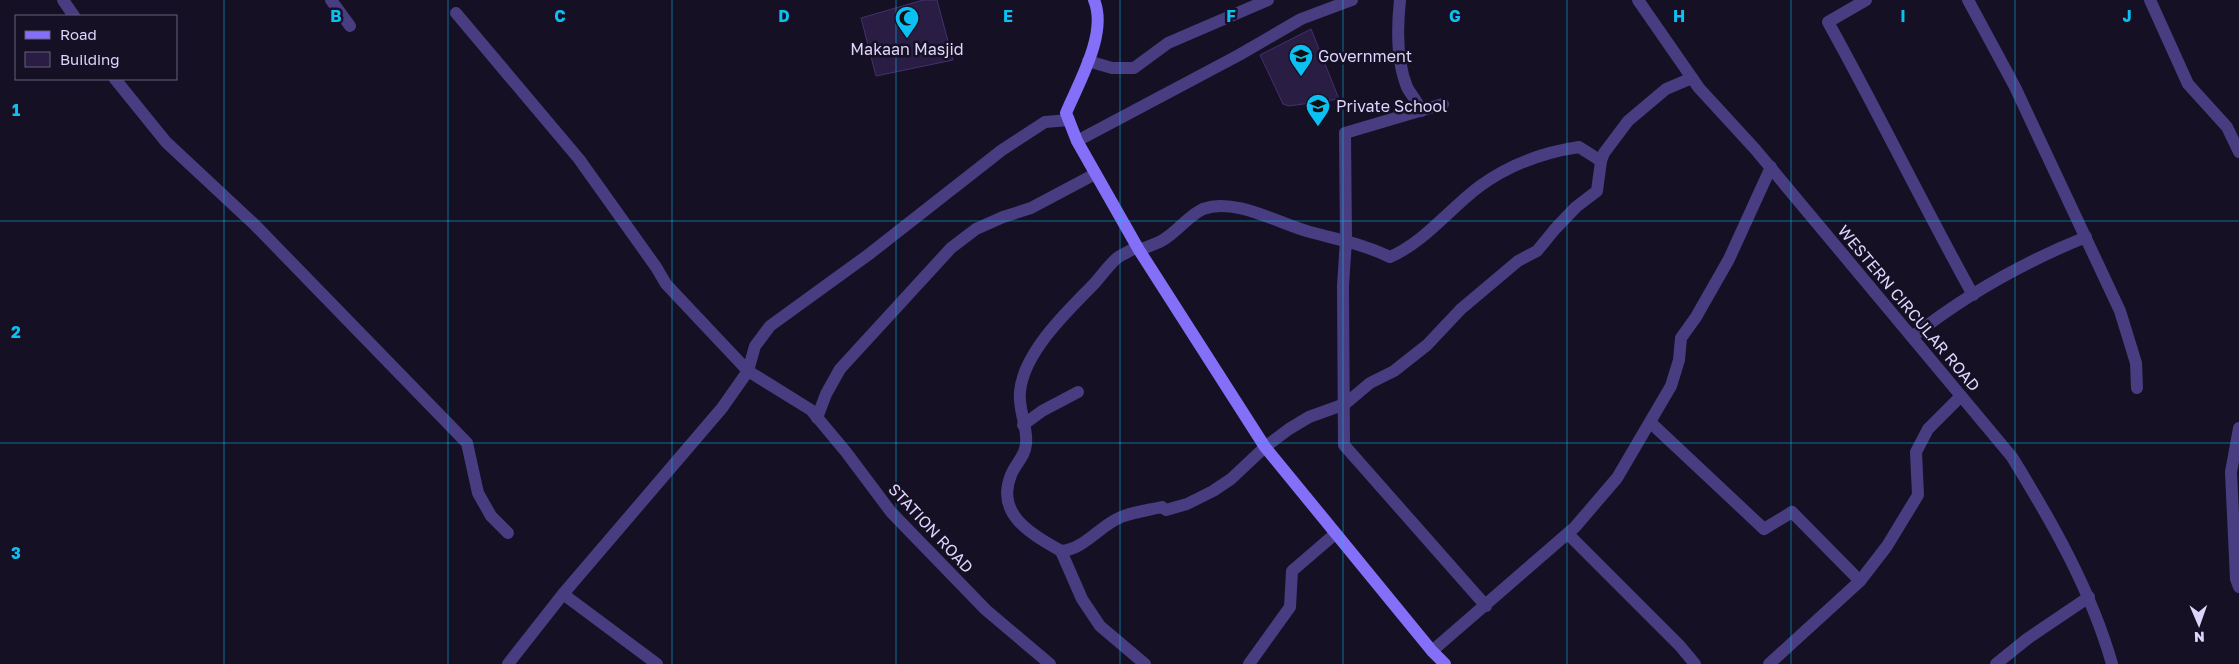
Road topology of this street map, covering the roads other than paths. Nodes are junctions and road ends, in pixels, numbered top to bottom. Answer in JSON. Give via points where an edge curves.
{"nodes":[{"id":1,"x":63,"y":0,"type":"edge"},
{"id":2,"x":331,"y":0,"type":"edge"},
{"id":3,"x":1094,"y":0,"type":"edge"},
{"id":4,"x":1268,"y":0,"type":"edge"},
{"id":5,"x":1352,"y":0,"type":"edge"},
{"id":6,"x":1400,"y":0,"type":"edge"},
{"id":7,"x":1638,"y":0,"type":"edge"},
{"id":8,"x":1866,"y":0,"type":"edge"},
{"id":9,"x":1968,"y":0,"type":"edge"},
{"id":10,"x":2150,"y":0,"type":"edge"},
{"id":11,"x":456,"y":13,"type":"dead end"},
{"id":12,"x":73,"y":15,"type":"edge"},
{"id":13,"x":350,"y":26,"type":"dead end"},
{"id":14,"x":1088,"y":62,"type":"junction"},
{"id":15,"x":1692,"y":78,"type":"junction"},
{"id":16,"x":116,"y":80,"type":"edge"},
{"id":17,"x":1443,"y":104,"type":"dead end"},
{"id":18,"x":1421,"y":111,"type":"junction"},
{"id":19,"x":1069,"y":120,"type":"junction"},
{"id":20,"x":1077,"y":141,"type":"junction"},
{"id":21,"x":2239,"y":152,"type":"edge"},
{"id":22,"x":1601,"y":160,"type":"junction"},
{"id":23,"x":1771,"y":167,"type":"junction"},
{"id":24,"x":1095,"y":174,"type":"junction"},
{"id":25,"x":2086,"y":237,"type":"junction"},
{"id":26,"x":1346,"y":240,"type":"junction"},
{"id":27,"x":1138,"y":249,"type":"junction"},
{"id":28,"x":1973,"y":295,"type":"junction"},
{"id":29,"x":1912,"y":337,"type":"junction"},
{"id":30,"x":748,"y":371,"type":"junction"},
{"id":31,"x":2137,"y":388,"type":"dead end"},
{"id":32,"x":1078,"y":392,"type":"dead end"},
{"id":33,"x":1961,"y":396,"type":"junction"},
{"id":34,"x":1345,"y":404,"type":"junction"},
{"id":35,"x":817,"y":418,"type":"junction"},
{"id":36,"x":1651,"y":423,"type":"junction"},
{"id":37,"x":1023,"y":425,"type":"junction"},
{"id":38,"x":2239,"y":428,"type":"edge"},
{"id":39,"x":1265,"y":446,"type":"junction"},
{"id":40,"x":508,"y":534,"type":"dead end"},
{"id":41,"x":1335,"y":534,"type":"junction"},
{"id":42,"x":1568,"y":534,"type":"junction"},
{"id":43,"x":1061,"y":551,"type":"junction"},
{"id":44,"x":1860,"y":581,"type":"junction"},
{"id":45,"x":2239,"y":587,"type":"edge"},
{"id":46,"x":563,"y":594,"type":"junction"},
{"id":47,"x":2088,"y":597,"type":"junction"},
{"id":48,"x":1486,"y":606,"type":"junction"},
{"id":49,"x":1432,"y":651,"type":"junction"},
{"id":50,"x":508,"y":664,"type":"edge"},
{"id":51,"x":657,"y":664,"type":"edge"},
{"id":52,"x":1050,"y":664,"type":"edge"},
{"id":53,"x":1145,"y":664,"type":"edge"},
{"id":54,"x":1249,"y":664,"type":"edge"},
{"id":55,"x":1445,"y":664,"type":"edge"},
{"id":56,"x":1695,"y":664,"type":"edge"},
{"id":57,"x":1769,"y":664,"type":"edge"},
{"id":58,"x":1996,"y":664,"type":"edge"},
{"id":59,"x":2112,"y":664,"type":"edge"}],
"edges":[{"from":1,"to":12,"type":"street"},
{"from":2,"to":13,"type":"street"},
{"from":3,"to":14,"type":"main road","via":[[1098,10],[1094,46]]},
{"from":4,"to":14,"type":"street","via":[[1168,43],[1134,68],[1112,68]]},
{"from":5,"to":20,"type":"street","via":[[1301,19]]},
{"from":6,"to":18,"type":"street","via":[[1399,51],[1407,88]]},
{"from":7,"to":15,"type":"street","name":"WESTERN CIRCULAR ROAD"},
{"from":8,"to":28,"type":"street","via":[[1828,22]]},
{"from":9,"to":25,"type":"street","via":[[2015,87]]},
{"from":10,"to":21,"type":"street","via":[[2188,84],[2226,127]]},
{"from":11,"to":30,"type":"street","name":"STATION ROAD","via":[[579,158],[666,284]]},
{"from":14,"to":19,"type":"main road","via":[[1066,113]]},
{"from":15,"to":22,"type":"street","via":[[1666,89],[1628,121]]},
{"from":15,"to":23,"type":"street","name":"WESTERN CIRCULAR ROAD"},
{"from":16,"to":40,"type":"street","via":[[166,142],[254,224],[467,443],[478,493],[491,516]]},
{"from":17,"to":18,"type":"street"},
{"from":18,"to":26,"type":"street","via":[[1345,133]]},
{"from":19,"to":20,"type":"main road"},
{"from":19,"to":30,"type":"street","via":[[1044,122],[1002,150],[868,255],[770,326],[755,346]]},
{"from":20,"to":24,"type":"main road"},
{"from":22,"to":26,"type":"street","via":[[1579,147],[1544,154],[1515,166],[1481,185],[1408,249],[1390,257]]},
{"from":22,"to":34,"type":"street","via":[[1597,191],[1576,207],[1537,251],[1518,261],[1461,309],[1427,345]]},
{"from":23,"to":29,"type":"street","name":"WESTERN CIRCULAR ROAD"},
{"from":23,"to":36,"type":"street","via":[[1729,259],[1681,338],[1679,360],[1671,386]]},
{"from":24,"to":27,"type":"main road"},
{"from":24,"to":35,"type":"street","via":[[1031,208],[976,229],[951,248],[840,369]]},
{"from":25,"to":28,"type":"street"},
{"from":25,"to":31,"type":"street","via":[[2120,310],[2136,362]]},
{"from":26,"to":27,"type":"street","via":[[1310,232],[1238,208],[1219,207],[1204,209],[1164,240]]},
{"from":26,"to":34,"type":"street","via":[[1343,286]]},
{"from":27,"to":37,"type":"street","via":[[1117,258],[1104,271],[1050,332],[1030,362],[1020,392]]},
{"from":27,"to":39,"type":"main road"},
{"from":28,"to":29,"type":"street","via":[[1945,311]]},
{"from":29,"to":33,"type":"street","name":"WESTERN CIRCULAR ROAD"},
{"from":30,"to":35,"type":"street","name":"STATION ROAD","via":[[811,410]]},
{"from":30,"to":46,"type":"street","via":[[722,408]]},
{"from":32,"to":37,"type":"street"},
{"from":33,"to":44,"type":"street","via":[[1928,430],[1920,444],[1916,452],[1918,495],[1887,546]]},
{"from":33,"to":47,"type":"street","name":"WESTERN CIRCULAR ROAD","via":[[2012,457],[2041,504]]},
{"from":34,"to":39,"type":"street","via":[[1309,417]]},
{"from":34,"to":48,"type":"street","via":[[1344,445]]},
{"from":35,"to":52,"type":"street","name":"STATION ROAD","via":[[891,512],[986,610]]},
{"from":36,"to":42,"type":"street","via":[[1617,478]]},
{"from":36,"to":44,"type":"street","via":[[1764,529],[1792,512]]},
{"from":37,"to":43,"type":"street","via":[[1026,446],[1010,476],[1006,499],[1015,518]]},
{"from":38,"to":45,"type":"street","via":[[2231,472]]},
{"from":39,"to":41,"type":"main road"},
{"from":39,"to":43,"type":"street","via":[[1231,479],[1187,504],[1121,516],[1101,527],[1076,548]]},
{"from":41,"to":49,"type":"main road"},
{"from":41,"to":54,"type":"street","via":[[1292,571],[1290,607]]},
{"from":42,"to":48,"type":"street"},
{"from":42,"to":56,"type":"street"},
{"from":43,"to":53,"type":"street","via":[[1082,599],[1100,626]]},
{"from":44,"to":57,"type":"street"},
{"from":46,"to":50,"type":"street"},
{"from":46,"to":51,"type":"street"},
{"from":47,"to":58,"type":"street"},
{"from":47,"to":59,"type":"street","name":"WESTERN CIRCULAR ROAD"},
{"from":48,"to":49,"type":"street"},
{"from":49,"to":55,"type":"main road"}]}
